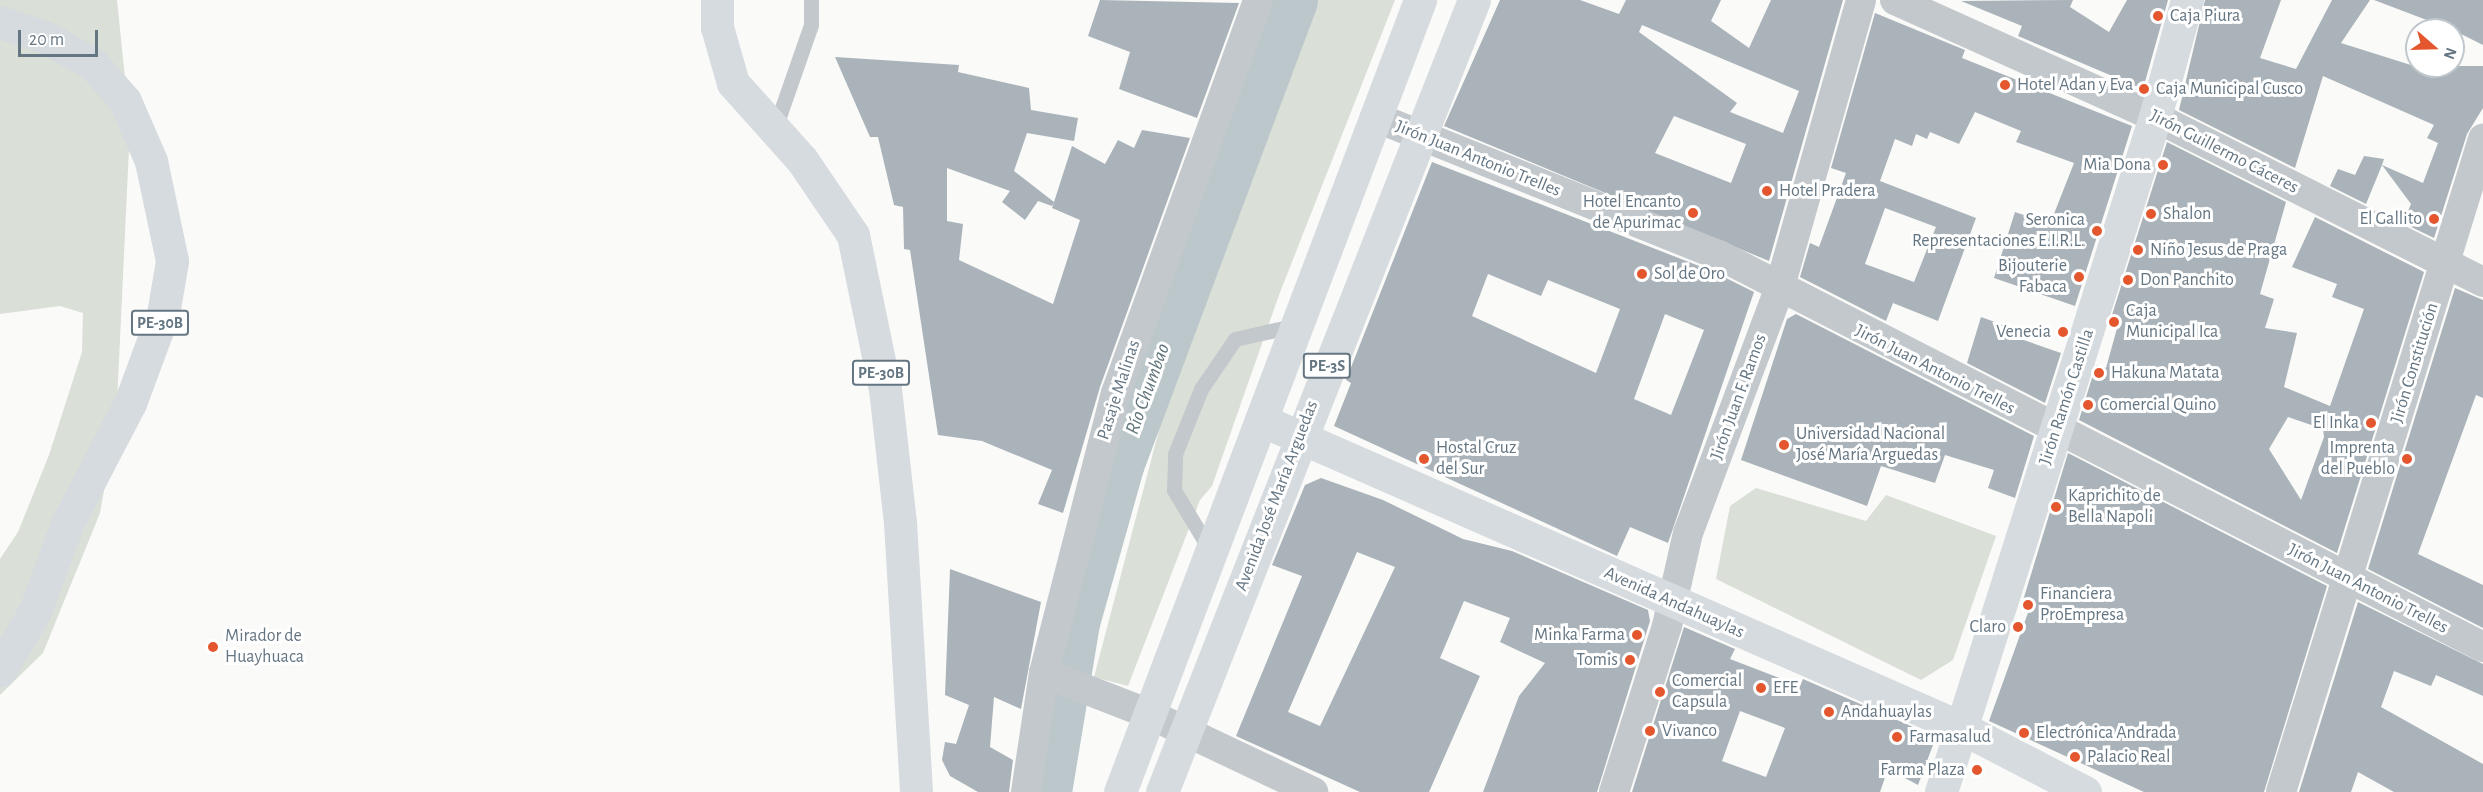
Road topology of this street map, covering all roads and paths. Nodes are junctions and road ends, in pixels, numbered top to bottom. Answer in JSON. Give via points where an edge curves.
{"nodes":[{"id":1,"x":717,"y":0,"type":"edge"},
{"id":2,"x":811,"y":0,"type":"edge"},
{"id":3,"x":1258,"y":0,"type":"edge"},
{"id":4,"x":1420,"y":0,"type":"edge"},
{"id":5,"x":1474,"y":0,"type":"edge"},
{"id":6,"x":1861,"y":0,"type":"edge"},
{"id":7,"x":1895,"y":0,"type":"edge"},
{"id":8,"x":2187,"y":0,"type":"edge"},
{"id":9,"x":0,"y":22,"type":"edge"},
{"id":10,"x":1375,"y":117,"type":"junction"},
{"id":11,"x":2155,"y":117,"type":"junction"},
{"id":12,"x":774,"y":131,"type":"junction"},
{"id":13,"x":1416,"y":136,"type":"junction"},
{"id":14,"x":2483,"y":139,"type":"edge"},
{"id":15,"x":2445,"y":264,"type":"junction"},
{"id":16,"x":2483,"y":282,"type":"edge"},
{"id":17,"x":1779,"y":290,"type":"junction"},
{"id":18,"x":1297,"y":325,"type":"junction"},
{"id":19,"x":1261,"y":420,"type":"junction"},
{"id":20,"x":2057,"y":432,"type":"junction"},
{"id":21,"x":1299,"y":438,"type":"junction"},
{"id":22,"x":1213,"y":555,"type":"junction"},
{"id":23,"x":2348,"y":578,"type":"junction"},
{"id":24,"x":1671,"y":603,"type":"junction"},
{"id":25,"x":2483,"y":647,"type":"edge"},
{"id":26,"x":0,"y":670,"type":"edge"},
{"id":27,"x":1048,"y":674,"type":"junction"},
{"id":28,"x":1149,"y":714,"type":"junction"},
{"id":29,"x":1960,"y":727,"type":"junction"},
{"id":30,"x":1185,"y":734,"type":"junction"},
{"id":31,"x":916,"y":792,"type":"edge"},
{"id":32,"x":1026,"y":792,"type":"edge"},
{"id":33,"x":1120,"y":792,"type":"edge"},
{"id":34,"x":1162,"y":792,"type":"edge"},
{"id":35,"x":1313,"y":792,"type":"edge"},
{"id":36,"x":1614,"y":792,"type":"edge"},
{"id":37,"x":1941,"y":792,"type":"edge"},
{"id":38,"x":2085,"y":792,"type":"edge"},
{"id":39,"x":2280,"y":792,"type":"edge"}],
"edges":[{"from":1,"to":12,"type":"main road","number":"PE-30B","via":[[717,27],[734,84]]},
{"from":2,"to":12,"type":"lane","via":[[811,25]]},
{"from":3,"to":27,"type":"street","name":"Pasaje Malinas","via":[[1116,393]]},
{"from":4,"to":10,"type":"main road","number":"PE-3S"},
{"from":5,"to":13,"type":"main road","name":"Avenida José María Arguedas","number":"PE-3S"},
{"from":6,"to":17,"type":"street","name":"Jirón Juan F. Ramos"},
{"from":7,"to":11,"type":"street","name":"Jirón Guillermo Cáceres"},
{"from":8,"to":11,"type":"main road","name":"Jirón Ramón Castilla"},
{"from":9,"to":26,"type":"main road","number":"PE-30B","via":[[45,37],[93,64],[126,101],[151,161],[172,261],[163,314],[130,403],[67,525],[35,611]]},
{"from":10,"to":13,"type":"street","name":"Jirón Juan Antonio Trelles"},
{"from":10,"to":18,"type":"main road","number":"PE-3S"},
{"from":11,"to":15,"type":"street","name":"Jirón Guillermo Cáceres"},
{"from":11,"to":20,"type":"main road","name":"Jirón Ramón Castilla"},
{"from":12,"to":31,"type":"main road","number":"PE-30B","via":[[802,160],[853,235],[885,389],[900,522]]},
{"from":13,"to":17,"type":"street","name":"Jirón Juan Antonio Trelles","via":[[1719,255]]},
{"from":13,"to":21,"type":"main road","name":"Avenida José María Arguedas","number":"PE-3S"},
{"from":14,"to":15,"type":"street","name":"Jirón Constitución"},
{"from":15,"to":16,"type":"street","name":"Jirón Guillermo Cáceres"},
{"from":15,"to":23,"type":"street","name":"Jirón Constitución"},
{"from":17,"to":20,"type":"street","name":"Jirón Juan Antonio Trelles"},
{"from":17,"to":24,"type":"street","name":"Jirón Juan F. Ramos","via":[[1688,534]]},
{"from":18,"to":19,"type":"main road","number":"PE-3S"},
{"from":18,"to":22,"type":"lane","via":[[1235,339],[1201,388],[1175,454],[1174,490]]},
{"from":19,"to":21,"type":"main road","name":"Avenida Andahuaylas"},
{"from":19,"to":22,"type":"main road","number":"PE-3S"},
{"from":20,"to":23,"type":"street","name":"Jirón Juan Antonio Trelles"},
{"from":20,"to":29,"type":"main road","name":"Jirón Ramón Castilla"},
{"from":21,"to":24,"type":"main road","name":"Avenida Andahuaylas","via":[[1467,507]]},
{"from":21,"to":30,"type":"main road","name":"Avenida José María Arguedas","number":"PE-3S"},
{"from":22,"to":28,"type":"main road","number":"PE-3S"},
{"from":23,"to":25,"type":"street","name":"Jirón Juan Antonio Trelles"},
{"from":23,"to":39,"type":"street","name":"Jirón Constitución"},
{"from":24,"to":29,"type":"main road","name":"Avenida Andahuaylas"},
{"from":24,"to":36,"type":"street","name":"Jirón Juan F. Ramos"},
{"from":27,"to":28,"type":"street"},
{"from":27,"to":32,"type":"street","name":"Pasaje Malinas"},
{"from":28,"to":30,"type":"street"},
{"from":28,"to":33,"type":"main road","number":"PE-3S"},
{"from":29,"to":37,"type":"main road","name":"Jirón Ramón Castilla"},
{"from":29,"to":38,"type":"main road","name":"Avenida Andahuaylas"},
{"from":30,"to":34,"type":"main road","name":"Avenida José María Arguedas","number":"PE-3S"},
{"from":30,"to":35,"type":"street"}]}
